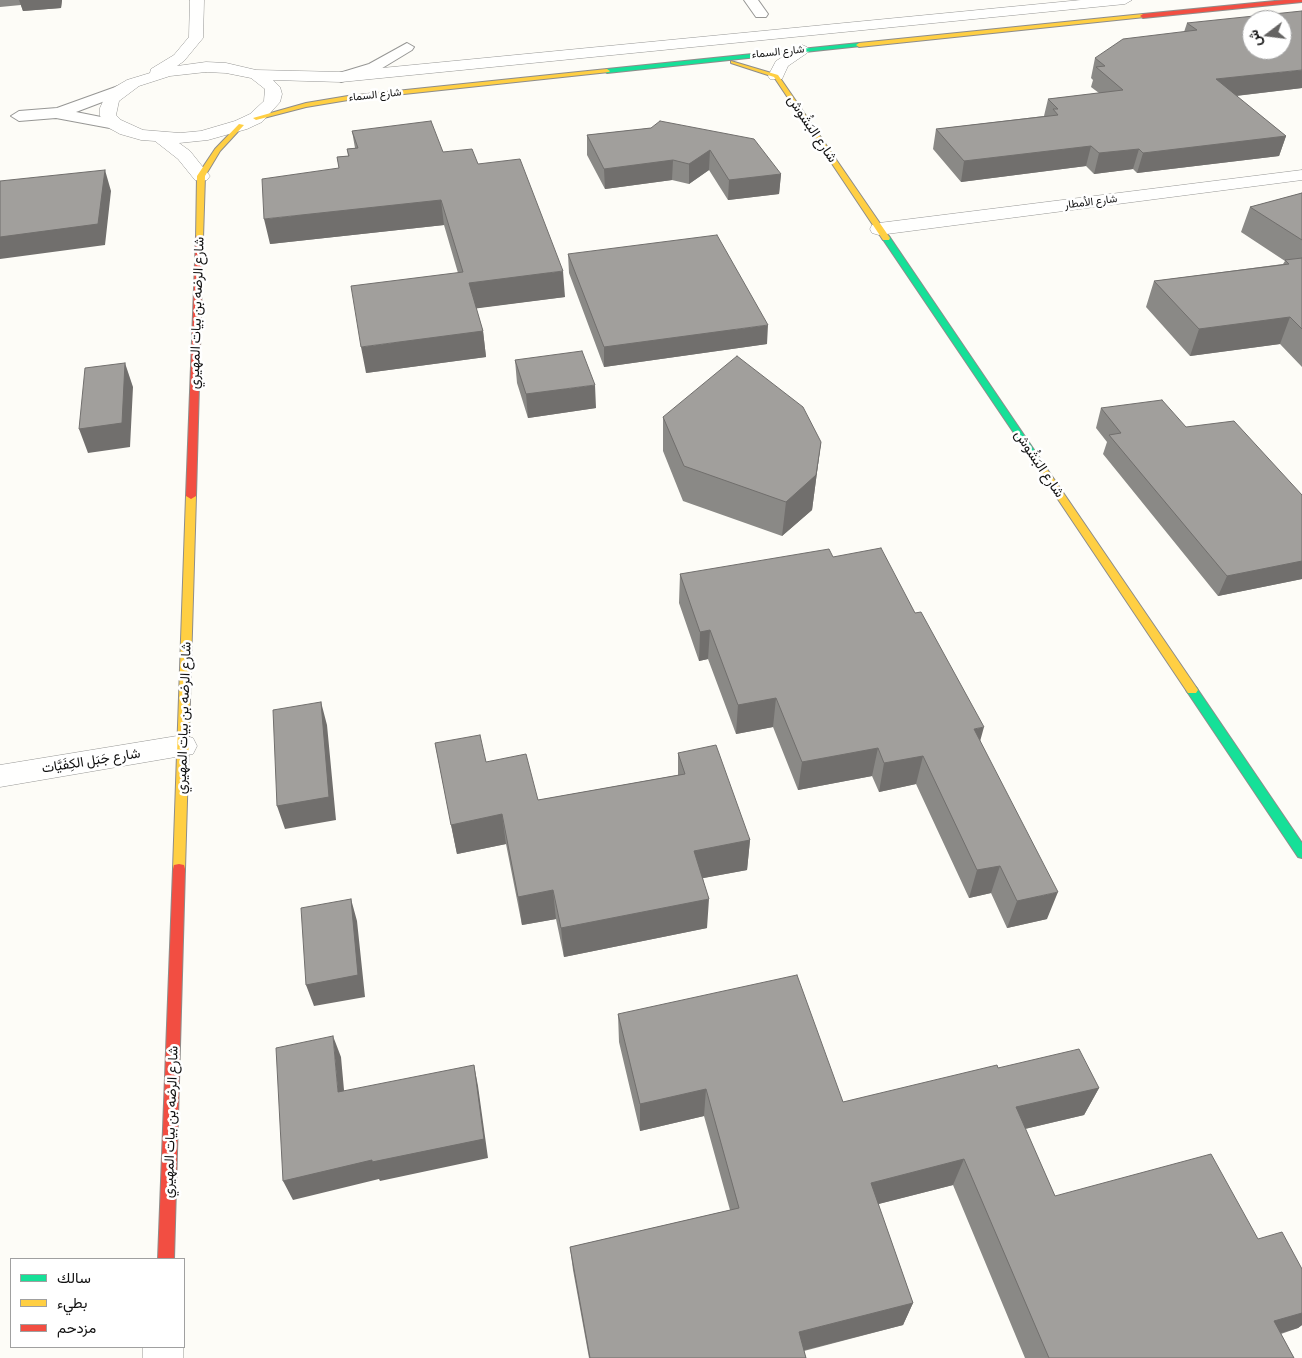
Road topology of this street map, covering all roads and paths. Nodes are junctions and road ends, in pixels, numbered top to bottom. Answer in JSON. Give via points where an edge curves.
{"nodes":[{"id":1,"x":198,"y":0,"type":"edge"},
{"id":2,"x":751,"y":0,"type":"edge"},
{"id":3,"x":1125,"y":0,"type":"edge"},
{"id":4,"x":1302,"y":0,"type":"edge"},
{"id":5,"x":761,"y":14,"type":"dead end"},
{"id":6,"x":196,"y":38,"type":"junction"},
{"id":7,"x":407,"y":47,"type":"dead end"},
{"id":8,"x":802,"y":50,"type":"junction"},
{"id":9,"x":717,"y":58,"type":"junction"},
{"id":10,"x":249,"y":73,"type":"junction"},
{"id":11,"x":341,"y":76,"type":"junction"},
{"id":12,"x":776,"y":76,"type":"junction"},
{"id":13,"x":149,"y":77,"type":"junction"},
{"id":14,"x":121,"y":90,"type":"junction"},
{"id":15,"x":56,"y":114,"type":"junction"},
{"id":16,"x":19,"y":116,"type":"dead end"},
{"id":17,"x":256,"y":118,"type":"junction"},
{"id":18,"x":115,"y":124,"type":"junction"},
{"id":19,"x":240,"y":125,"type":"junction"},
{"id":20,"x":160,"y":137,"type":"junction"},
{"id":21,"x":1302,"y":175,"type":"edge"},
{"id":22,"x":201,"y":176,"type":"junction"},
{"id":23,"x":879,"y":229,"type":"junction"},
{"id":24,"x":183,"y":746,"type":"junction"},
{"id":25,"x":0,"y":776,"type":"edge"},
{"id":26,"x":1302,"y":853,"type":"edge"},
{"id":27,"x":166,"y":1258,"type":"edge"}],
"edges":[{"from":1,"to":6,"type":"street"},
{"from":2,"to":5,"type":"lane"},
{"from":3,"to":11,"type":"street","name":"شارع السماء"},
{"from":4,"to":8,"type":"street","name":"شارع السماء"},
{"from":6,"to":10,"type":"street","via":[[214,55]]},
{"from":6,"to":13,"type":"street","via":[[179,58]]},
{"from":7,"to":11,"type":"lane","via":[[374,67]]},
{"from":8,"to":9,"type":"street","name":"شارع السماء"},
{"from":8,"to":12,"type":"street","via":[[781,64]]},
{"from":9,"to":12,"type":"street"},
{"from":9,"to":17,"type":"street","name":"شارع السماء","via":[[348,98]]},
{"from":10,"to":11,"type":"street","name":"شارع السماء"},
{"from":10,"to":13,"type":"street","name":"شارع السماء","via":[[206,67]]},
{"from":10,"to":17,"type":"street","via":[[266,80],[274,94],[272,102]]},
{"from":12,"to":23,"type":"street","name":"شارع البَشُوش"},
{"from":13,"to":14,"type":"street"},
{"from":14,"to":15,"type":"lane"},
{"from":14,"to":18,"type":"street","via":[[108,108],[108,116]]},
{"from":15,"to":16,"type":"lane"},
{"from":15,"to":18,"type":"lane"},
{"from":17,"to":19,"type":"street"},
{"from":18,"to":20,"type":"street","via":[[141,135]]},
{"from":19,"to":20,"type":"street","via":[[202,136]]},
{"from":19,"to":22,"type":"street","name":"شارع الرضه بن بيات المهيري","via":[[217,150]]},
{"from":20,"to":22,"type":"street","via":[[184,155]]},
{"from":21,"to":23,"type":"street","name":"شارع الأمطار"},
{"from":22,"to":24,"type":"street","name":"شارع الرضه بن بيات المهيري"},
{"from":23,"to":26,"type":"street","name":"شارع البَشُوش"},
{"from":24,"to":25,"type":"street","name":"شارع جَبَل الكِفَيَّات"},
{"from":24,"to":27,"type":"street","name":"شارع الرضه بن بيات المهيري"}]}
